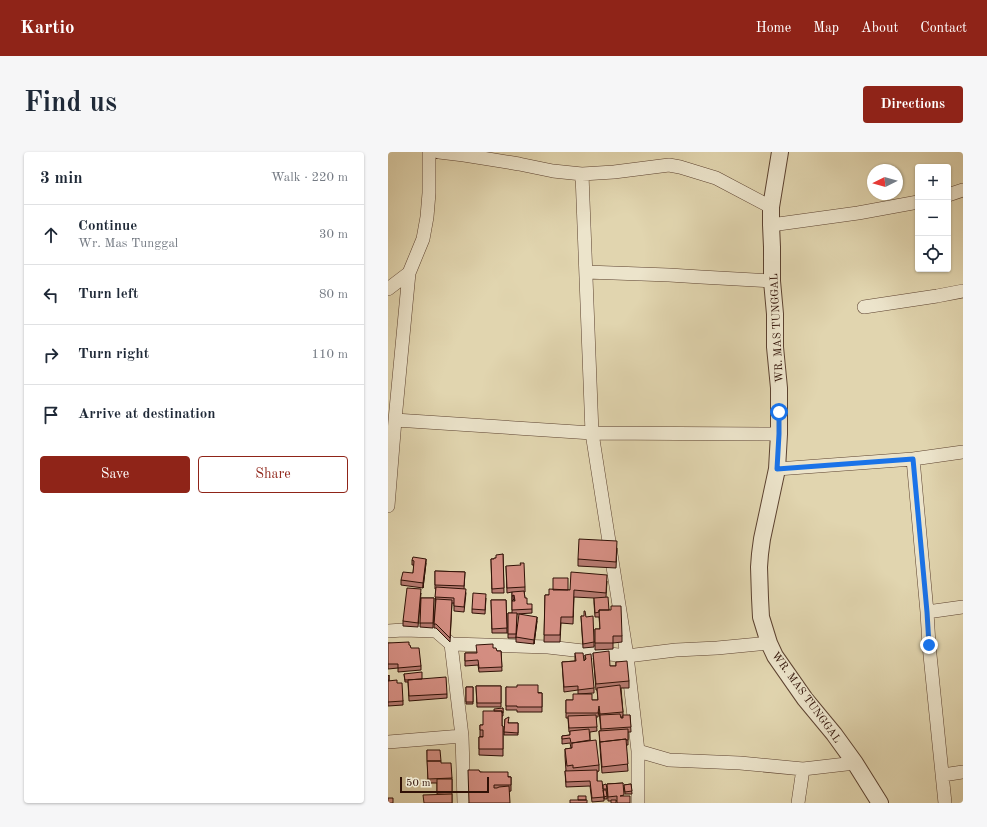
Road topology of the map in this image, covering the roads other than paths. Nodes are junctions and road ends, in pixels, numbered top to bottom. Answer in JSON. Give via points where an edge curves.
{"nodes":[{"id":1,"x":429,"y":152,"type":"edge"},
{"id":2,"x":439,"y":152,"type":"edge"},
{"id":3,"x":780,"y":152,"type":"edge"},
{"id":4,"x":582,"y":174,"type":"junction"},
{"id":5,"x":963,"y":190,"type":"edge"},
{"id":6,"x":951,"y":194,"type":"edge"},
{"id":7,"x":915,"y":203,"type":"edge"},
{"id":8,"x":771,"y":208,"type":"junction"},
{"id":9,"x":771,"y":225,"type":"junction"},
{"id":10,"x":586,"y":272,"type":"junction"},
{"id":11,"x":409,"y":273,"type":"junction"},
{"id":12,"x":772,"y":281,"type":"junction"},
{"id":13,"x":388,"y":289,"type":"edge"},
{"id":14,"x":963,"y":290,"type":"edge"},
{"id":15,"x":864,"y":307,"type":"dead end"},
{"id":16,"x":395,"y":420,"type":"junction"},
{"id":17,"x":592,"y":433,"type":"junction"},
{"id":18,"x":779,"y":434,"type":"junction"},
{"id":19,"x":963,"y":452,"type":"edge"},
{"id":20,"x":913,"y":459,"type":"junction"},
{"id":21,"x":777,"y":469,"type":"junction"},
{"id":22,"x":388,"y":506,"type":"edge"},
{"id":23,"x":963,"y":607,"type":"edge"},
{"id":24,"x":927,"y":612,"type":"junction"},
{"id":25,"x":388,"y":632,"type":"edge"},
{"id":26,"x":769,"y":643,"type":"junction"},
{"id":27,"x":451,"y":644,"type":"junction"},
{"id":28,"x":627,"y":656,"type":"junction"},
{"id":29,"x":462,"y":736,"type":"junction"},
{"id":30,"x":388,"y":742,"type":"edge"},
{"id":31,"x":638,"y":751,"type":"junction"},
{"id":32,"x":855,"y":763,"type":"junction"},
{"id":33,"x":803,"y":769,"type":"junction"},
{"id":34,"x":963,"y":772,"type":"edge"},
{"id":35,"x":943,"y":775,"type":"junction"},
{"id":36,"x":464,"y":803,"type":"edge"},
{"id":37,"x":638,"y":803,"type":"edge"},
{"id":38,"x":798,"y":803,"type":"edge"},
{"id":39,"x":880,"y":803,"type":"edge"},
{"id":40,"x":945,"y":803,"type":"edge"}],
"edges":[{"from":1,"to":11,"type":"street","via":[[427,217],[423,239]]},
{"from":2,"to":4,"type":"street"},
{"from":3,"to":8,"type":"street","name":"WR. MAS TUNGGAL"},
{"from":4,"to":8,"type":"street","via":[[680,166],[716,178]]},
{"from":4,"to":10,"type":"street"},
{"from":5,"to":6,"type":"street"},
{"from":7,"to":9,"type":"street"},
{"from":8,"to":9,"type":"street","name":"WR. MAS TUNGGAL"},
{"from":9,"to":12,"type":"street","name":"WR. MAS TUNGGAL"},
{"from":10,"to":12,"type":"street"},
{"from":10,"to":17,"type":"street"},
{"from":11,"to":13,"type":"street"},
{"from":11,"to":16,"type":"street"},
{"from":12,"to":18,"type":"street","name":"WR. MAS TUNGGAL","via":[[779,388]]},
{"from":14,"to":15,"type":"street"},
{"from":16,"to":17,"type":"street"},
{"from":16,"to":22,"type":"street"},
{"from":17,"to":18,"type":"street"},
{"from":17,"to":28,"type":"street"},
{"from":18,"to":21,"type":"street","name":"WR. MAS TUNGGAL"},
{"from":19,"to":20,"type":"street"},
{"from":20,"to":21,"type":"street"},
{"from":20,"to":24,"type":"street"},
{"from":21,"to":26,"type":"street","name":"WR. MAS TUNGGAL","via":[[762,539],[759,567],[761,618]]},
{"from":23,"to":24,"type":"street"},
{"from":24,"to":35,"type":"street"},
{"from":25,"to":27,"type":"street","via":[[436,631]]},
{"from":26,"to":28,"type":"street"},
{"from":26,"to":32,"type":"street","name":"WR. MAS TUNGGAL","via":[[805,699]]},
{"from":27,"to":28,"type":"street","via":[[548,646]]},
{"from":27,"to":29,"type":"street"},
{"from":28,"to":31,"type":"street"},
{"from":29,"to":30,"type":"street"},
{"from":29,"to":36,"type":"street"},
{"from":31,"to":33,"type":"street","via":[[669,760]]},
{"from":31,"to":37,"type":"street"},
{"from":32,"to":33,"type":"street"},
{"from":32,"to":39,"type":"street","name":"WR. MAS TUNGGAL"},
{"from":33,"to":38,"type":"street"},
{"from":34,"to":35,"type":"street"},
{"from":35,"to":40,"type":"street"}]}
